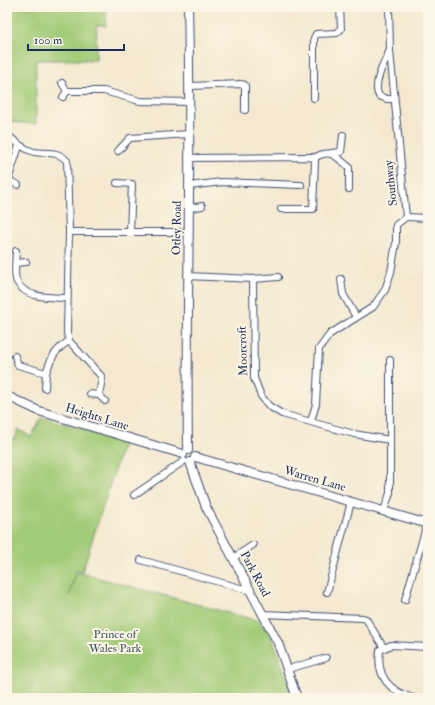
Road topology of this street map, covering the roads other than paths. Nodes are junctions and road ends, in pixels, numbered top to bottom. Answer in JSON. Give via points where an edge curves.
{"nodes":[{"id":1,"x":188,"y":7,"type":"edge"},
{"id":2,"x":340,"y":7,"type":"edge"},
{"id":3,"x":389,"y":7,"type":"edge"},
{"id":4,"x":390,"y":51,"type":"junction"},
{"id":5,"x":62,"y":83,"type":"dead end"},
{"id":6,"x":190,"y":86,"type":"junction"},
{"id":7,"x":67,"y":91,"type":"junction"},
{"id":8,"x":63,"y":97,"type":"dead end"},
{"id":9,"x":314,"y":98,"type":"dead end"},
{"id":10,"x":394,"y":99,"type":"junction"},
{"id":11,"x":189,"y":102,"type":"junction"},
{"id":12,"x":245,"y":110,"type":"dead end"},
{"id":13,"x":7,"y":134,"type":"edge"},
{"id":14,"x":188,"y":134,"type":"junction"},
{"id":15,"x":343,"y":135,"type":"dead end"},
{"id":16,"x":19,"y":146,"type":"junction"},
{"id":17,"x":118,"y":151,"type":"dead end"},
{"id":18,"x":331,"y":153,"type":"junction"},
{"id":19,"x":188,"y":158,"type":"junction"},
{"id":20,"x":314,"y":158,"type":"junction"},
{"id":21,"x":118,"y":183,"type":"dead end"},
{"id":22,"x":18,"y":185,"type":"dead end"},
{"id":23,"x":302,"y":185,"type":"dead end"},
{"id":24,"x":189,"y":186,"type":"junction"},
{"id":25,"x":349,"y":189,"type":"dead end"},
{"id":26,"x":202,"y":206,"type":"dead end"},
{"id":27,"x":190,"y":208,"type":"junction"},
{"id":28,"x":281,"y":209,"type":"dead end"},
{"id":29,"x":406,"y":217,"type":"junction"},
{"id":30,"x":428,"y":218,"type":"edge"},
{"id":31,"x":69,"y":232,"type":"junction"},
{"id":32,"x":130,"y":232,"type":"junction"},
{"id":33,"x":189,"y":232,"type":"junction"},
{"id":34,"x":16,"y":251,"type":"dead end"},
{"id":35,"x":26,"y":262,"type":"dead end"},
{"id":36,"x":16,"y":263,"type":"junction"},
{"id":37,"x":187,"y":276,"type":"junction"},
{"id":38,"x":278,"y":278,"type":"dead end"},
{"id":39,"x":253,"y":279,"type":"junction"},
{"id":40,"x":341,"y":279,"type":"dead end"},
{"id":41,"x":66,"y":298,"type":"junction"},
{"id":42,"x":356,"y":317,"type":"junction"},
{"id":43,"x":69,"y":341,"type":"junction"},
{"id":44,"x":15,"y":356,"type":"dead end"},
{"id":45,"x":390,"y":360,"type":"dead end"},
{"id":46,"x":18,"y":365,"type":"junction"},
{"id":47,"x":12,"y":371,"type":"dead end"},
{"id":48,"x":46,"y":373,"type":"junction"},
{"id":49,"x":45,"y":388,"type":"dead end"},
{"id":50,"x":90,"y":394,"type":"dead end"},
{"id":51,"x":99,"y":395,"type":"junction"},
{"id":52,"x":7,"y":396,"type":"edge"},
{"id":53,"x":105,"y":401,"type":"dead end"},
{"id":54,"x":311,"y":421,"type":"junction"},
{"id":55,"x":390,"y":440,"type":"junction"},
{"id":56,"x":188,"y":457,"type":"junction"},
{"id":57,"x":134,"y":495,"type":"dead end"},
{"id":58,"x":351,"y":502,"type":"junction"},
{"id":59,"x":384,"y":511,"type":"junction"},
{"id":60,"x":427,"y":524,"type":"edge"},
{"id":61,"x":253,"y":545,"type":"dead end"},
{"id":62,"x":233,"y":558,"type":"junction"},
{"id":63,"x":141,"y":560,"type":"dead end"},
{"id":64,"x":251,"y":591,"type":"junction"},
{"id":65,"x":327,"y":592,"type":"dead end"},
{"id":66,"x":404,"y":600,"type":"dead end"},
{"id":67,"x":262,"y":614,"type":"junction"},
{"id":68,"x":428,"y":647,"type":"edge"},
{"id":69,"x":384,"y":648,"type":"junction"},
{"id":70,"x":326,"y":658,"type":"dead end"},
{"id":71,"x":288,"y":669,"type":"junction"},
{"id":72,"x":297,"y":698,"type":"edge"},
{"id":73,"x":412,"y":698,"type":"edge"}],
"edges":[{"from":1,"to":6,"type":"street","name":"Otley Road"},
{"from":2,"to":9,"type":"street","via":[[341,29],[337,33],[316,34],[314,38]]},
{"from":3,"to":4,"type":"street","name":"Southway"},
{"from":4,"to":10,"type":"street","name":"Southway"},
{"from":4,"to":10,"type":"street","name":"Southway","via":[[377,89],[379,96]]},
{"from":5,"to":7,"type":"street"},
{"from":6,"to":11,"type":"street","name":"Otley Road"},
{"from":6,"to":12,"type":"street","via":[[245,85]]},
{"from":7,"to":8,"type":"street"},
{"from":7,"to":11,"type":"street","via":[[104,91],[140,101]]},
{"from":10,"to":29,"type":"street","name":"Southway"},
{"from":11,"to":14,"type":"street","name":"Otley Road"},
{"from":13,"to":16,"type":"street"},
{"from":14,"to":17,"type":"street","via":[[130,138]]},
{"from":14,"to":19,"type":"street","name":"Otley Road"},
{"from":15,"to":18,"type":"street","via":[[341,152]]},
{"from":16,"to":22,"type":"street","via":[[10,177],[10,181]]},
{"from":16,"to":31,"type":"street","via":[[35,152],[57,154],[67,161]]},
{"from":18,"to":20,"type":"street","via":[[323,152]]},
{"from":18,"to":25,"type":"street","via":[[349,167]]},
{"from":19,"to":20,"type":"street"},
{"from":19,"to":24,"type":"street","name":"Otley Road"},
{"from":20,"to":28,"type":"street","via":[[316,160],[313,209]]},
{"from":21,"to":32,"type":"street","via":[[132,184]]},
{"from":23,"to":24,"type":"street","via":[[222,182]]},
{"from":24,"to":27,"type":"street","name":"Otley Road"},
{"from":26,"to":27,"type":"street"},
{"from":27,"to":33,"type":"street","name":"Otley Road"},
{"from":29,"to":30,"type":"street"},
{"from":29,"to":42,"type":"street","name":"Southway","via":[[396,225],[396,243],[385,290],[373,307]]},
{"from":31,"to":32,"type":"street"},
{"from":31,"to":41,"type":"street"},
{"from":32,"to":33,"type":"street"},
{"from":33,"to":37,"type":"street","name":"Otley Road"},
{"from":34,"to":36,"type":"street"},
{"from":35,"to":36,"type":"street"},
{"from":36,"to":41,"type":"street","via":[[17,282],[31,294]]},
{"from":37,"to":39,"type":"street"},
{"from":37,"to":56,"type":"street","name":"Otley Road"},
{"from":38,"to":39,"type":"street"},
{"from":39,"to":54,"type":"street","name":"Moorcroft","via":[[254,378],[261,396],[269,406],[282,414]]},
{"from":40,"to":42,"type":"street","via":[[343,294]]},
{"from":41,"to":43,"type":"street"},
{"from":42,"to":54,"type":"street","name":"Southway","via":[[330,334],[319,349],[316,404]]},
{"from":43,"to":48,"type":"street","via":[[57,349]]},
{"from":43,"to":51,"type":"street","via":[[101,376]]},
{"from":44,"to":46,"type":"street"},
{"from":45,"to":55,"type":"street"},
{"from":46,"to":47,"type":"street"},
{"from":46,"to":48,"type":"street"},
{"from":48,"to":49,"type":"street"},
{"from":50,"to":51,"type":"street"},
{"from":51,"to":53,"type":"street"},
{"from":52,"to":56,"type":"street","name":"Heights Lane","via":[[40,412]]},
{"from":54,"to":55,"type":"street","name":"Moorcroft","via":[[354,434]]},
{"from":55,"to":59,"type":"street","via":[[390,493]]},
{"from":56,"to":57,"type":"street"},
{"from":56,"to":58,"type":"street","name":"Warren Lane"},
{"from":56,"to":62,"type":"street","name":"Park Road","via":[[206,507]]},
{"from":58,"to":59,"type":"street","name":"Warren Lane"},
{"from":58,"to":65,"type":"street"},
{"from":59,"to":60,"type":"street","name":"Warren Lane"},
{"from":60,"to":66,"type":"street"},
{"from":61,"to":62,"type":"street"},
{"from":62,"to":64,"type":"street","name":"Park Road"},
{"from":63,"to":64,"type":"street"},
{"from":64,"to":67,"type":"street","name":"Park Road"},
{"from":67,"to":69,"type":"street","via":[[363,618]]},
{"from":67,"to":71,"type":"street","name":"Park Road","via":[[278,643]]},
{"from":68,"to":69,"type":"street","via":[[391,645]]},
{"from":69,"to":73,"type":"street","via":[[380,650],[378,662],[390,688]]},
{"from":70,"to":71,"type":"street"},
{"from":71,"to":72,"type":"street","name":"Park Road"}]}
